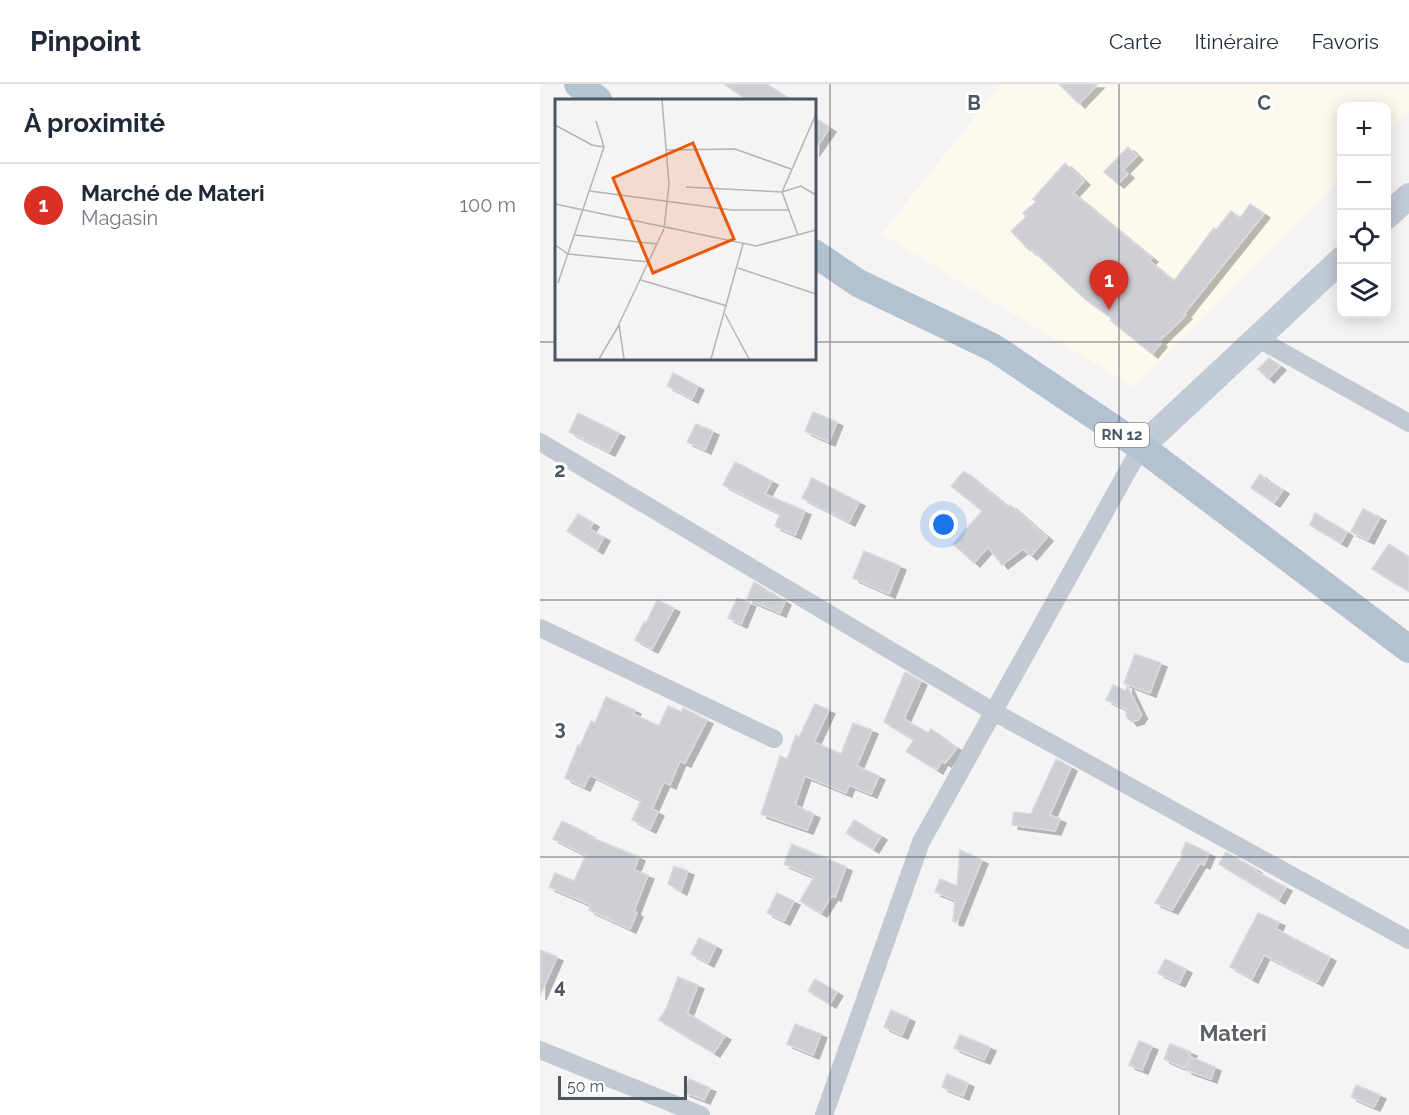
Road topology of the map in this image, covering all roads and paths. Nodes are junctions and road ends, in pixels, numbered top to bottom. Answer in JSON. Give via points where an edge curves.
{"nodes":[{"id":1,"x":578,"y":84,"type":"edge"},
{"id":2,"x":597,"y":99,"type":"edge"},
{"id":3,"x":1408,"y":198,"type":"edge"},
{"id":4,"x":1391,"y":213,"type":"edge"},
{"id":5,"x":816,"y":255,"type":"edge"},
{"id":6,"x":1337,"y":263,"type":"edge"},
{"id":7,"x":1257,"y":339,"type":"junction"},
{"id":8,"x":1409,"y":423,"type":"edge"},
{"id":9,"x":540,"y":442,"type":"edge"},
{"id":10,"x":1142,"y":447,"type":"junction"},
{"id":11,"x":540,"y":628,"type":"edge"},
{"id":12,"x":1409,"y":649,"type":"edge"},
{"id":13,"x":994,"y":712,"type":"junction"},
{"id":14,"x":774,"y":739,"type":"dead end"},
{"id":15,"x":1409,"y":940,"type":"edge"},
{"id":16,"x":540,"y":1050,"type":"edge"},
{"id":17,"x":701,"y":1115,"type":"edge"},
{"id":18,"x":824,"y":1115,"type":"edge"}],
"edges":[{"from":1,"to":2,"type":"main road"},
{"from":3,"to":4,"type":"main road"},
{"from":5,"to":10,"type":"main road","number":"RN 12","via":[[858,283],[994,348]]},
{"from":6,"to":7,"type":"main road"},
{"from":7,"to":8,"type":"street"},
{"from":7,"to":10,"type":"main road"},
{"from":9,"to":13,"type":"street"},
{"from":10,"to":12,"type":"main road","number":"RN 12"},
{"from":10,"to":13,"type":"street"},
{"from":11,"to":14,"type":"street"},
{"from":13,"to":15,"type":"street"},
{"from":13,"to":18,"type":"street","via":[[921,842]]},
{"from":16,"to":17,"type":"street"}]}
